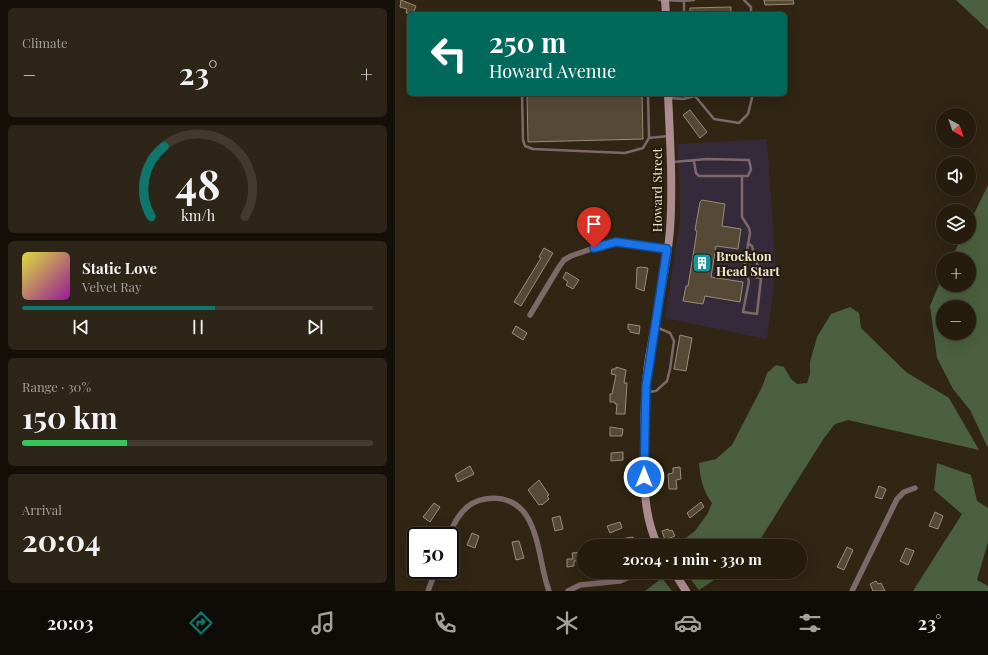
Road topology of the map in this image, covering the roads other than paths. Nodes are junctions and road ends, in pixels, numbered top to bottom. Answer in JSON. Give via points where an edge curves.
{"nodes":[{"id":1,"x":663,"y":0,"type":"edge"},
{"id":2,"x":694,"y":0,"type":"edge"},
{"id":3,"x":745,"y":0,"type":"edge"},
{"id":4,"x":684,"y":1,"type":"edge"},
{"id":5,"x":666,"y":12,"type":"edge"},
{"id":6,"x":684,"y":12,"type":"edge"},
{"id":7,"x":751,"y":12,"type":"edge"},
{"id":8,"x":522,"y":96,"type":"edge"},
{"id":9,"x":648,"y":96,"type":"edge"},
{"id":10,"x":668,"y":96,"type":"edge"},
{"id":11,"x":695,"y":96,"type":"edge"},
{"id":12,"x":695,"y":96,"type":"edge"},
{"id":13,"x":752,"y":96,"type":"edge"},
{"id":14,"x":669,"y":136,"type":"junction"},
{"id":15,"x":649,"y":138,"type":"junction"},
{"id":16,"x":694,"y":161,"type":"junction"},
{"id":17,"x":671,"y":162,"type":"junction"},
{"id":18,"x":743,"y":176,"type":"junction"},
{"id":19,"x":748,"y":243,"type":"junction"},
{"id":20,"x":667,"y":249,"type":"junction"},
{"id":21,"x":748,"y":276,"type":"junction"},
{"id":22,"x":761,"y":278,"type":"junction"},
{"id":23,"x":530,"y":315,"type":"dead end"},
{"id":24,"x":654,"y":326,"type":"junction"},
{"id":25,"x":645,"y":392,"type":"junction"},
{"id":26,"x":915,"y":488,"type":"dead end"},
{"id":27,"x":453,"y":527,"type":"edge"},
{"id":28,"x":655,"y":539,"type":"edge"},
{"id":29,"x":433,"y":579,"type":"edge"},
{"id":30,"x":624,"y":579,"type":"edge"},
{"id":31,"x":678,"y":579,"type":"edge"},
{"id":32,"x":428,"y":591,"type":"edge"},
{"id":33,"x":549,"y":591,"type":"edge"},
{"id":34,"x":568,"y":591,"type":"edge"},
{"id":35,"x":686,"y":591,"type":"edge"},
{"id":36,"x":852,"y":591,"type":"edge"}],
"edges":[{"from":1,"to":4,"type":"lane"},
{"from":1,"to":5,"type":"main road"},
{"from":2,"to":4,"type":"lane"},
{"from":3,"to":7,"type":"lane","via":[[751,7]]},
{"from":4,"to":6,"type":"lane"},
{"from":8,"to":15,"type":"lane","via":[[523,140],[525,146],[533,149],[625,153],[643,148]]},
{"from":9,"to":15,"type":"lane"},
{"from":10,"to":11,"type":"lane","via":[[683,99]]},
{"from":10,"to":14,"type":"main road","name":"Howard Street"},
{"from":12,"to":13,"type":"lane","via":[[714,119],[739,123],[748,114]]},
{"from":14,"to":15,"type":"lane"},
{"from":14,"to":17,"type":"main road","name":"Howard Street"},
{"from":16,"to":17,"type":"lane"},
{"from":16,"to":18,"type":"lane","via":[[699,176]]},
{"from":16,"to":18,"type":"lane","via":[[749,160],[751,168],[748,176]]},
{"from":17,"to":20,"type":"main road","name":"Howard Street","via":[[671,214]]},
{"from":18,"to":19,"type":"lane","via":[[742,217],[749,228]]},
{"from":19,"to":21,"type":"lane","via":[[744,268]]},
{"from":19,"to":22,"type":"lane","via":[[752,246]]},
{"from":20,"to":23,"type":"street","via":[[616,242],[571,256],[559,267]]},
{"from":20,"to":24,"type":"main road","name":"Howard Street"},
{"from":21,"to":22,"type":"lane"},
{"from":21,"to":22,"type":"lane","via":[[743,312],[757,314]]},
{"from":24,"to":25,"type":"main road","name":"Howard Street"},
{"from":24,"to":25,"type":"lane","via":[[670,333],[675,341],[667,381],[656,391]]},
{"from":25,"to":28,"type":"main road","name":"Howard Street","via":[[645,500],[648,521]]},
{"from":26,"to":36,"type":"street","via":[[897,498]]},
{"from":27,"to":33,"type":"street","via":[[457,517],[481,500],[498,498],[518,507],[530,520],[535,533]]},
{"from":29,"to":32,"type":"street"},
{"from":30,"to":34,"type":"street","via":[[580,585]]},
{"from":31,"to":35,"type":"main road"}]}
